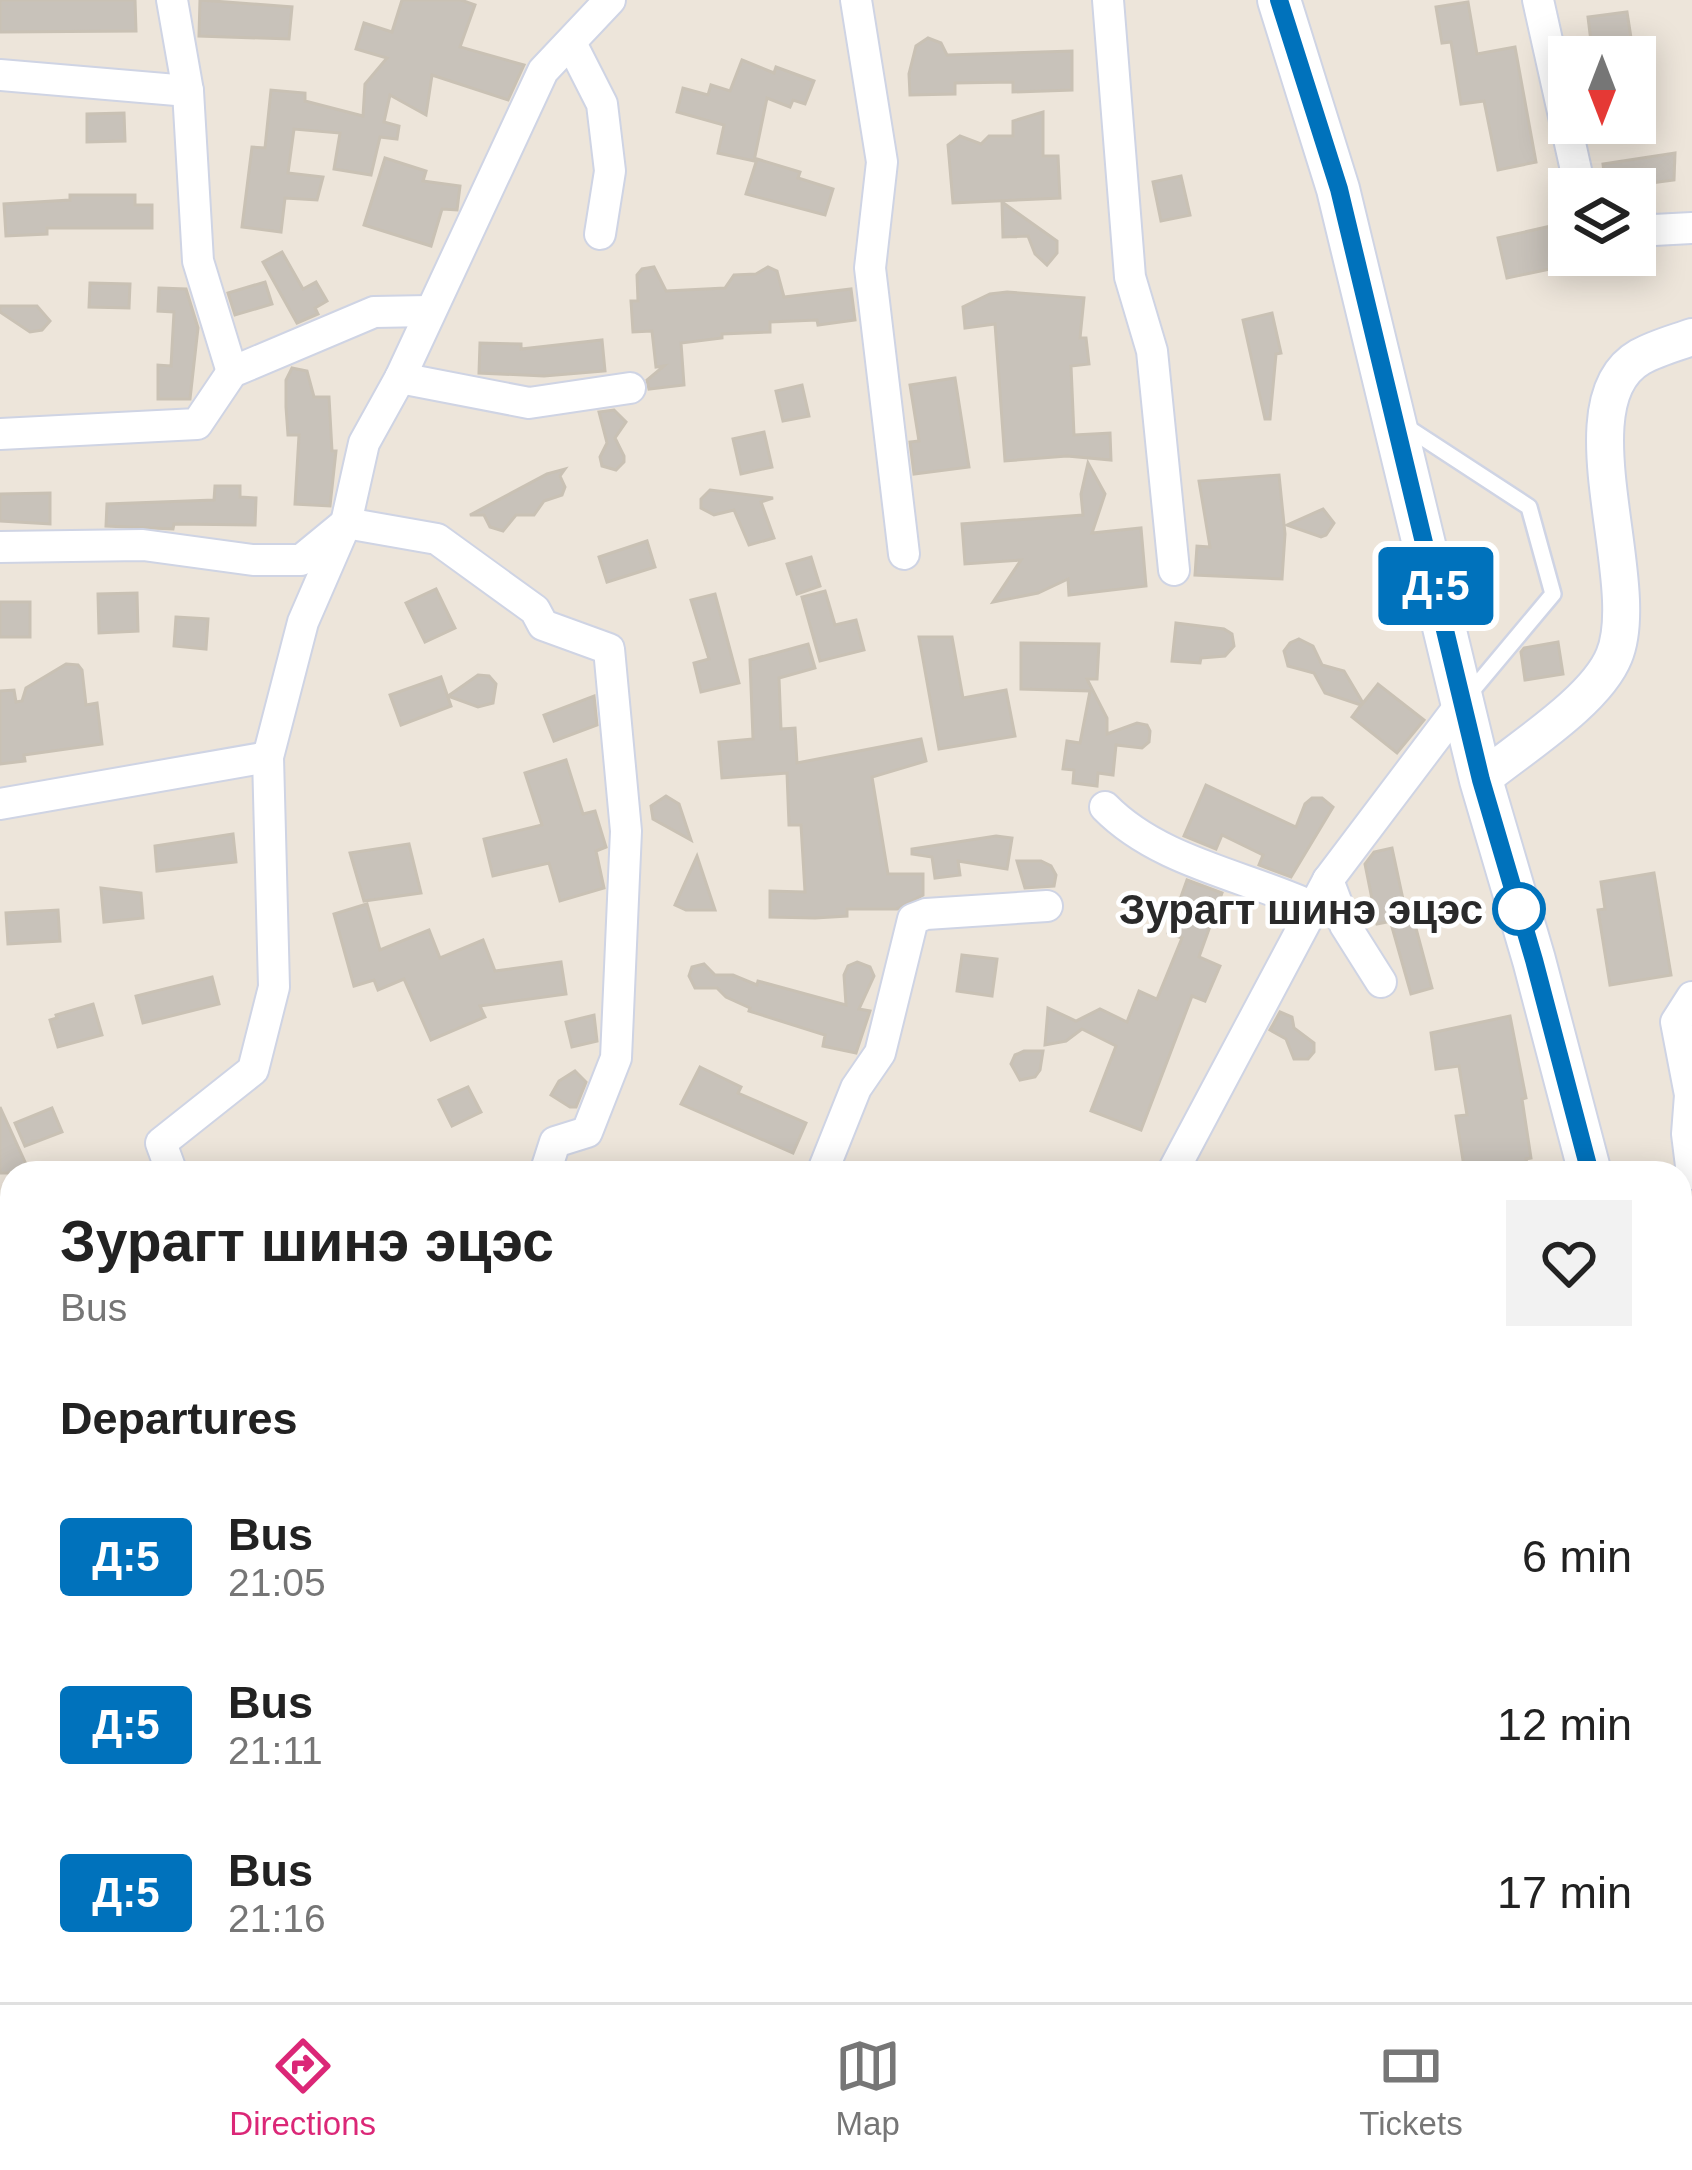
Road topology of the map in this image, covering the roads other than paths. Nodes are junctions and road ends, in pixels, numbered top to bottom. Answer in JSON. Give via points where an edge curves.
{"nodes":[{"id":1,"x":172,"y":0,"type":"edge"},
{"id":2,"x":610,"y":0,"type":"edge"},
{"id":3,"x":856,"y":0,"type":"edge"},
{"id":4,"x":1108,"y":0,"type":"edge"},
{"id":5,"x":1279,"y":0,"type":"edge"},
{"id":6,"x":1538,"y":0,"type":"edge"},
{"id":7,"x":571,"y":43,"type":"junction"},
{"id":8,"x":0,"y":75,"type":"edge"},
{"id":9,"x":188,"y":91,"type":"junction"},
{"id":10,"x":1576,"y":168,"type":"edge"},
{"id":11,"x":1692,"y":227,"type":"edge"},
{"id":12,"x":1656,"y":230,"type":"edge"},
{"id":13,"x":600,"y":234,"type":"dead end"},
{"id":14,"x":429,"y":311,"type":"junction"},
{"id":15,"x":1692,"y":337,"type":"edge"},
{"id":16,"x":232,"y":372,"type":"junction"},
{"id":17,"x":400,"y":378,"type":"junction"},
{"id":18,"x":630,"y":388,"type":"dead end"},
{"id":19,"x":1396,"y":420,"type":"junction"},
{"id":20,"x":0,"y":434,"type":"edge"},
{"id":21,"x":346,"y":523,"type":"junction"},
{"id":22,"x":0,"y":547,"type":"edge"},
{"id":23,"x":904,"y":554,"type":"dead end"},
{"id":24,"x":1174,"y":570,"type":"dead end"},
{"id":25,"x":1464,"y":700,"type":"junction"},
{"id":26,"x":268,"y":757,"type":"junction"},
{"id":27,"x":1481,"y":780,"type":"junction"},
{"id":28,"x":0,"y":804,"type":"edge"},
{"id":29,"x":1105,"y":807,"type":"dead end"},
{"id":30,"x":1320,"y":894,"type":"junction"},
{"id":31,"x":1047,"y":906,"type":"dead end"},
{"id":32,"x":1382,"y":982,"type":"dead end"},
{"id":33,"x":1692,"y":997,"type":"edge"},
{"id":34,"x":168,"y":1161,"type":"edge"},
{"id":35,"x":549,"y":1161,"type":"edge"},
{"id":36,"x":827,"y":1161,"type":"edge"},
{"id":37,"x":1178,"y":1161,"type":"edge"},
{"id":38,"x":1586,"y":1161,"type":"edge"},
{"id":39,"x":1690,"y":1161,"type":"edge"}],
"edges":[{"from":1,"to":9,"type":"street"},
{"from":2,"to":7,"type":"street"},
{"from":3,"to":23,"type":"street","via":[[881,162],[870,268]]},
{"from":4,"to":24,"type":"street","via":[[1130,277],[1152,350]]},
{"from":5,"to":19,"type":"main road","via":[[1339,189]]},
{"from":6,"to":10,"type":"street"},
{"from":7,"to":13,"type":"street","via":[[602,104],[610,171]]},
{"from":7,"to":14,"type":"street","via":[[543,71]]},
{"from":8,"to":9,"type":"street"},
{"from":9,"to":16,"type":"street","via":[[198,261]]},
{"from":11,"to":12,"type":"street"},
{"from":14,"to":16,"type":"street","via":[[374,312]]},
{"from":14,"to":17,"type":"street"},
{"from":15,"to":27,"type":"street","via":[[1637,358],[1608,404],[1617,651],[1600,685]]},
{"from":16,"to":20,"type":"street","via":[[197,424]]},
{"from":17,"to":18,"type":"street","via":[[529,403]]},
{"from":17,"to":21,"type":"street","via":[[364,443]]},
{"from":19,"to":25,"type":"main road"},
{"from":19,"to":25,"type":"lane","via":[[1529,507],[1553,594]]},
{"from":21,"to":22,"type":"street","via":[[301,560],[143,545]]},
{"from":21,"to":26,"type":"street","via":[[303,622]]},
{"from":21,"to":35,"type":"street","via":[[437,539],[536,610],[543,625],[609,650],[626,831],[616,1058],[587,1132],[556,1142]]},
{"from":25,"to":27,"type":"main road"},
{"from":25,"to":30,"type":"street"},
{"from":26,"to":28,"type":"street"},
{"from":26,"to":34,"type":"street","via":[[274,987],[253,1070],[161,1143]]},
{"from":27,"to":38,"type":"main road"},
{"from":29,"to":30,"type":"street","via":[[1157,844]]},
{"from":30,"to":32,"type":"street"},
{"from":30,"to":37,"type":"street"},
{"from":31,"to":36,"type":"street","via":[[913,919],[880,1053],[856,1088]]},
{"from":33,"to":39,"type":"street","via":[[1676,1022],[1690,1094]]}]}
